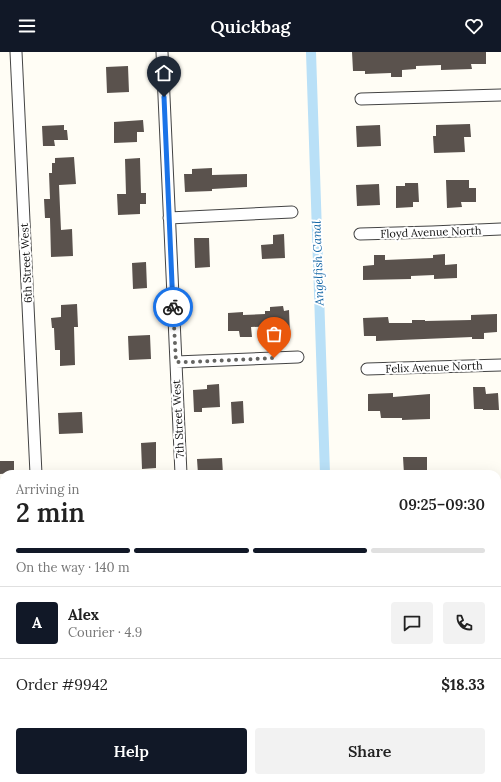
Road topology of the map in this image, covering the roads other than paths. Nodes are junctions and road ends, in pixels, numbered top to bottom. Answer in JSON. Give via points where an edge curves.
{"nodes":[{"id":1,"x":16,"y":52,"type":"edge"},
{"id":2,"x":162,"y":52,"type":"edge"},
{"id":3,"x":501,"y":95,"type":"edge"},
{"id":4,"x":360,"y":99,"type":"dead end"},
{"id":5,"x":292,"y":212,"type":"dead end"},
{"id":6,"x":169,"y":218,"type":"junction"},
{"id":7,"x":501,"y":229,"type":"edge"},
{"id":8,"x":360,"y":234,"type":"dead end"},
{"id":9,"x":298,"y":357,"type":"dead end"},
{"id":10,"x":176,"y":362,"type":"junction"},
{"id":11,"x":501,"y":365,"type":"edge"},
{"id":12,"x":367,"y":369,"type":"dead end"},
{"id":13,"x":36,"y":470,"type":"edge"},
{"id":14,"x":181,"y":470,"type":"edge"}],
"edges":[{"from":1,"to":13,"type":"street","name":"6th Street West"},
{"from":2,"to":6,"type":"street","name":"7th Street West"},
{"from":3,"to":4,"type":"street"},
{"from":5,"to":6,"type":"street"},
{"from":6,"to":10,"type":"street","name":"7th Street West"},
{"from":7,"to":8,"type":"street","name":"Floyd Avenue North"},
{"from":9,"to":10,"type":"street"},
{"from":10,"to":14,"type":"street","name":"7th Street West"},
{"from":11,"to":12,"type":"street","name":"Felix Avenue North"}]}
